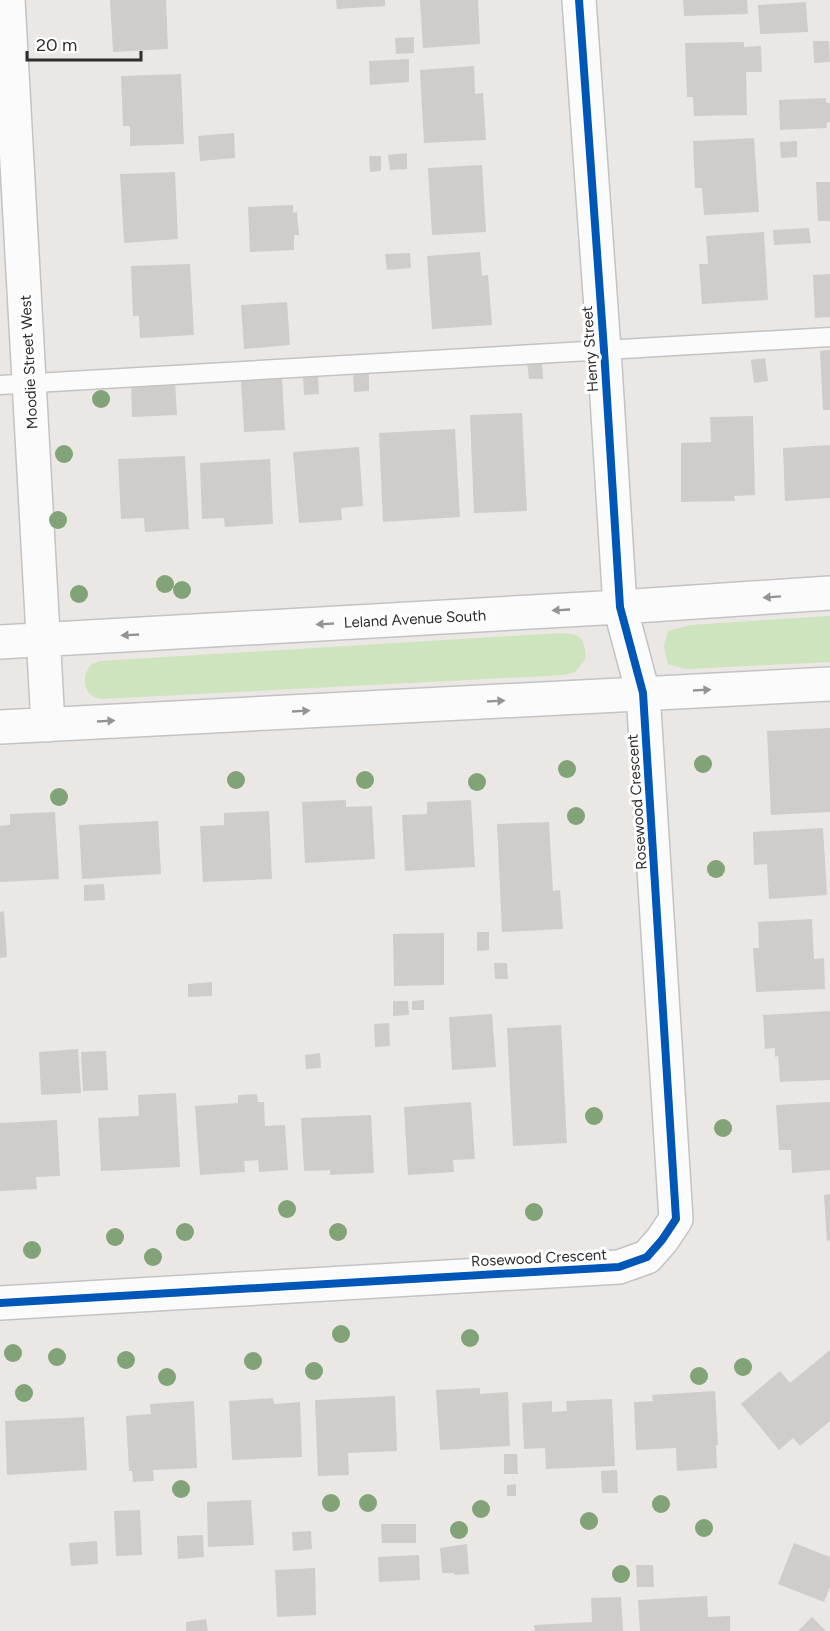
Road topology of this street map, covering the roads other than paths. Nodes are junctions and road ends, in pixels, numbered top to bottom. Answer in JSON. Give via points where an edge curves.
{"nodes":[{"id":1,"x":8,"y":0,"type":"edge"},
{"id":2,"x":579,"y":0,"type":"edge"},
{"id":3,"x":830,"y":337,"type":"edge"},
{"id":4,"x":604,"y":350,"type":"junction"},
{"id":5,"x":15,"y":385,"type":"edge"},
{"id":6,"x":830,"y":593,"type":"edge"},
{"id":7,"x":620,"y":607,"type":"junction"},
{"id":8,"x":44,"y":640,"type":"junction"},
{"id":9,"x":0,"y":642,"type":"edge"},
{"id":10,"x":830,"y":684,"type":"edge"},
{"id":11,"x":643,"y":693,"type":"junction"},
{"id":12,"x":48,"y":724,"type":"junction"},
{"id":13,"x":0,"y":727,"type":"edge"},
{"id":14,"x":0,"y":1303,"type":"edge"}],
"edges":[{"from":1,"to":5,"type":"street","name":"Moodie Street West"},
{"from":2,"to":4,"type":"street","name":"Henry Street"},
{"from":3,"to":4,"type":"lane"},
{"from":4,"to":5,"type":"lane"},
{"from":4,"to":7,"type":"street","name":"Henry Street"},
{"from":5,"to":8,"type":"street","name":"Moodie Street West"},
{"from":6,"to":7,"type":"street","name":"Leland Avenue South","one_way":true},
{"from":7,"to":8,"type":"street","name":"Leland Avenue South","one_way":true},
{"from":7,"to":11,"type":"street","name":"Henry Street"},
{"from":8,"to":9,"type":"street","name":"Leland Avenue South"},
{"from":8,"to":12,"type":"street","name":"Moodie Street West"},
{"from":11,"to":10,"type":"street","one_way":true},
{"from":12,"to":11,"type":"street","one_way":true},
{"from":11,"to":14,"type":"street","name":"Rosewood Crescent","via":[[676,1219],[647,1257],[619,1267]]},
{"from":12,"to":13,"type":"street"}]}
